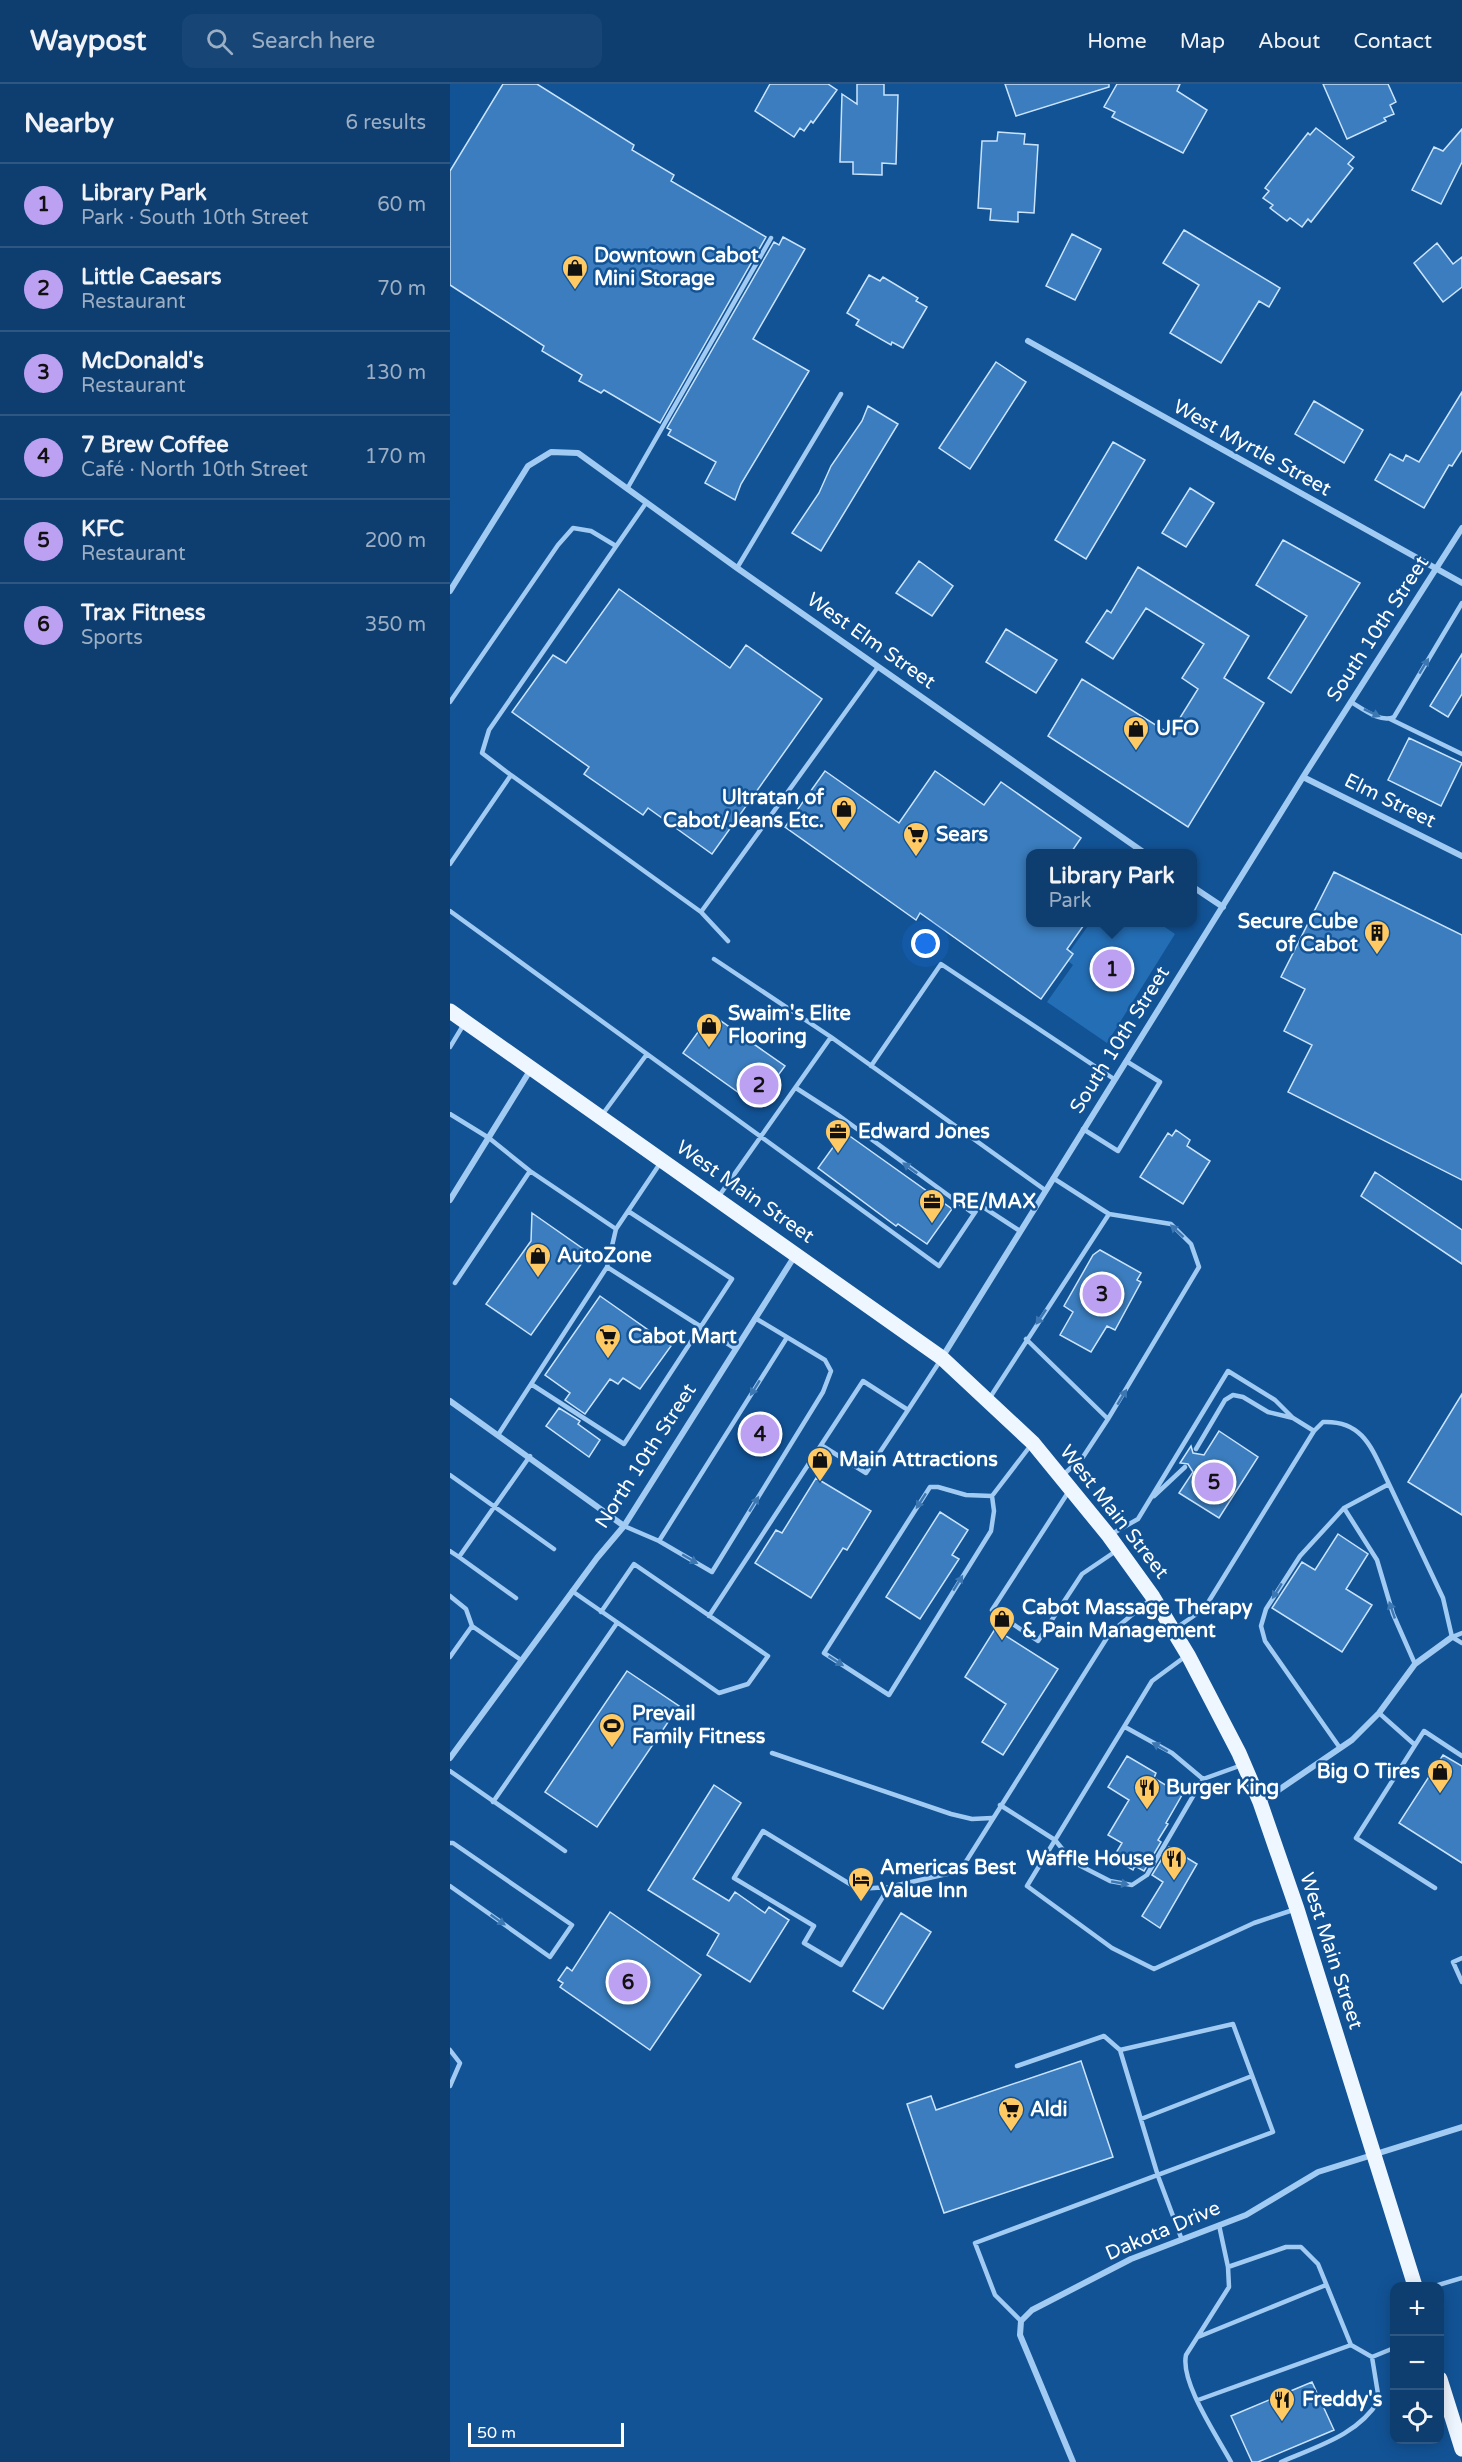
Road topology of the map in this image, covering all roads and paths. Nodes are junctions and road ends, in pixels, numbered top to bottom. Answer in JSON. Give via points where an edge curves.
{"nodes":[{"id":1,"x":771,"y":238,"type":"dead end"},
{"id":2,"x":1028,"y":340,"type":"dead end"},
{"id":3,"x":842,"y":394,"type":"dead end"},
{"id":4,"x":627,"y":489,"type":"junction"},
{"id":5,"x":646,"y":503,"type":"junction"},
{"id":6,"x":1462,"y":528,"type":"edge"},
{"id":7,"x":616,"y":546,"type":"junction"},
{"id":8,"x":737,"y":568,"type":"junction"},
{"id":9,"x":1436,"y":569,"type":"junction"},
{"id":10,"x":1462,"y":583,"type":"edge"},
{"id":11,"x":451,"y":589,"type":"edge"},
{"id":12,"x":1462,"y":603,"type":"edge"},
{"id":13,"x":878,"y":667,"type":"junction"},
{"id":14,"x":450,"y":702,"type":"edge"},
{"id":15,"x":1351,"y":702,"type":"junction"},
{"id":16,"x":1390,"y":719,"type":"junction"},
{"id":17,"x":1462,"y":754,"type":"edge"},
{"id":18,"x":512,"y":776,"type":"junction"},
{"id":19,"x":1303,"y":777,"type":"junction"},
{"id":20,"x":1139,"y":849,"type":"edge"},
{"id":21,"x":1462,"y":856,"type":"edge"},
{"id":22,"x":450,"y":864,"type":"edge"},
{"id":23,"x":1197,"y":890,"type":"edge"},
{"id":24,"x":1222,"y":907,"type":"junction"},
{"id":25,"x":450,"y":911,"type":"edge"},
{"id":26,"x":701,"y":912,"type":"junction"},
{"id":27,"x":728,"y":941,"type":"dead end"},
{"id":28,"x":714,"y":959,"type":"dead end"},
{"id":29,"x":450,"y":1011,"type":"edge"},
{"id":30,"x":466,"y":1022,"type":"junction"},
{"id":31,"x":831,"y":1037,"type":"junction"},
{"id":32,"x":450,"y":1047,"type":"edge"},
{"id":33,"x":647,"y":1054,"type":"junction"},
{"id":34,"x":1126,"y":1061,"type":"junction"},
{"id":35,"x":871,"y":1066,"type":"junction"},
{"id":36,"x":532,"y":1068,"type":"junction"},
{"id":37,"x":1114,"y":1079,"type":"junction"},
{"id":38,"x":796,"y":1088,"type":"junction"},
{"id":39,"x":450,"y":1114,"type":"edge"},
{"id":40,"x":601,"y":1117,"type":"junction"},
{"id":41,"x":1083,"y":1129,"type":"junction"},
{"id":42,"x":761,"y":1137,"type":"junction"},
{"id":43,"x":489,"y":1138,"type":"junction"},
{"id":44,"x":663,"y":1160,"type":"junction"},
{"id":45,"x":530,"y":1171,"type":"junction"},
{"id":46,"x":1053,"y":1178,"type":"junction"},
{"id":47,"x":1045,"y":1190,"type":"junction"},
{"id":48,"x":717,"y":1198,"type":"junction"},
{"id":49,"x":450,"y":1200,"type":"edge"},
{"id":50,"x":628,"y":1211,"type":"junction"},
{"id":51,"x":974,"y":1214,"type":"junction"},
{"id":52,"x":1110,"y":1214,"type":"junction"},
{"id":53,"x":616,"y":1229,"type":"junction"},
{"id":54,"x":1020,"y":1231,"type":"junction"},
{"id":55,"x":797,"y":1254,"type":"junction"},
{"id":56,"x":608,"y":1267,"type":"junction"},
{"id":57,"x":455,"y":1283,"type":"dead end"},
{"id":58,"x":754,"y":1318,"type":"junction"},
{"id":59,"x":700,"y":1327,"type":"junction"},
{"id":60,"x":786,"y":1339,"type":"junction"},
{"id":61,"x":1026,"y":1339,"type":"junction"},
{"id":62,"x":736,"y":1349,"type":"junction"},
{"id":63,"x":942,"y":1358,"type":"junction"},
{"id":64,"x":531,"y":1384,"type":"junction"},
{"id":65,"x":989,"y":1400,"type":"junction"},
{"id":66,"x":450,"y":1401,"type":"edge"},
{"id":67,"x":908,"y":1410,"type":"junction"},
{"id":68,"x":1293,"y":1418,"type":"junction"},
{"id":69,"x":1108,"y":1419,"type":"junction"},
{"id":70,"x":1314,"y":1431,"type":"junction"},
{"id":71,"x":498,"y":1435,"type":"junction"},
{"id":72,"x":1033,"y":1443,"type":"junction"},
{"id":73,"x":821,"y":1445,"type":"junction"},
{"id":74,"x":1196,"y":1449,"type":"dead end"},
{"id":75,"x":530,"y":1456,"type":"junction"},
{"id":76,"x":1185,"y":1467,"type":"dead end"},
{"id":77,"x":450,"y":1475,"type":"edge"},
{"id":78,"x":1066,"y":1482,"type":"junction"},
{"id":79,"x":1389,"y":1484,"type":"junction"},
{"id":80,"x":992,"y":1496,"type":"junction"},
{"id":81,"x":1150,"y":1499,"type":"junction"},
{"id":82,"x":495,"y":1506,"type":"junction"},
{"id":83,"x":1344,"y":1508,"type":"junction"},
{"id":84,"x":624,"y":1526,"type":"junction"},
{"id":85,"x":1109,"y":1536,"type":"junction"},
{"id":86,"x":659,"y":1541,"type":"junction"},
{"id":87,"x":554,"y":1549,"type":"dead end"},
{"id":88,"x":1118,"y":1549,"type":"junction"},
{"id":89,"x":450,"y":1551,"type":"edge"},
{"id":90,"x":459,"y":1557,"type":"junction"},
{"id":91,"x":572,"y":1591,"type":"junction"},
{"id":92,"x":450,"y":1596,"type":"edge"},
{"id":93,"x":1153,"y":1597,"type":"junction"},
{"id":94,"x":516,"y":1598,"type":"dead end"},
{"id":95,"x":601,"y":1612,"type":"junction"},
{"id":96,"x":710,"y":1616,"type":"junction"},
{"id":97,"x":617,"y":1623,"type":"junction"},
{"id":98,"x":472,"y":1626,"type":"junction"},
{"id":99,"x":1174,"y":1630,"type":"junction"},
{"id":100,"x":1462,"y":1633,"type":"edge"},
{"id":101,"x":1452,"y":1637,"type":"junction"},
{"id":102,"x":1462,"y":1643,"type":"edge"},
{"id":103,"x":1188,"y":1655,"type":"junction"},
{"id":104,"x":450,"y":1657,"type":"edge"},
{"id":105,"x":521,"y":1660,"type":"junction"},
{"id":106,"x":1415,"y":1664,"type":"junction"},
{"id":107,"x":1379,"y":1713,"type":"junction"},
{"id":108,"x":1125,"y":1727,"type":"junction"},
{"id":109,"x":1415,"y":1745,"type":"junction"},
{"id":110,"x":1340,"y":1748,"type":"junction"},
{"id":111,"x":772,"y":1753,"type":"dead end"},
{"id":112,"x":1462,"y":1756,"type":"edge"},
{"id":113,"x":450,"y":1758,"type":"edge"},
{"id":114,"x":1244,"y":1764,"type":"junction"},
{"id":115,"x":450,"y":1771,"type":"edge"},
{"id":116,"x":1203,"y":1779,"type":"junction"},
{"id":117,"x":493,"y":1802,"type":"junction"},
{"id":118,"x":1260,"y":1802,"type":"junction"},
{"id":119,"x":1000,"y":1805,"type":"junction"},
{"id":120,"x":992,"y":1818,"type":"junction"},
{"id":121,"x":1055,"y":1840,"type":"junction"},
{"id":122,"x":450,"y":1843,"type":"edge"},
{"id":123,"x":565,"y":1851,"type":"dead end"},
{"id":124,"x":450,"y":1886,"type":"edge"},
{"id":125,"x":889,"y":1887,"type":"junction"},
{"id":126,"x":1435,"y":1888,"type":"dead end"},
{"id":127,"x":1297,"y":1909,"type":"junction"},
{"id":128,"x":1462,"y":1958,"type":"edge"},
{"id":129,"x":1462,"y":1982,"type":"edge"},
{"id":130,"x":450,"y":2050,"type":"edge"},
{"id":131,"x":1120,"y":2050,"type":"junction"},
{"id":132,"x":1017,"y":2066,"type":"dead end"},
{"id":133,"x":1252,"y":2076,"type":"junction"},
{"id":134,"x":450,"y":2086,"type":"edge"},
{"id":135,"x":1141,"y":2119,"type":"junction"},
{"id":136,"x":1462,"y":2127,"type":"edge"},
{"id":137,"x":1373,"y":2154,"type":"junction"},
{"id":138,"x":1158,"y":2176,"type":"junction"},
{"id":139,"x":1219,"y":2225,"type":"junction"},
{"id":140,"x":1182,"y":2240,"type":"junction"},
{"id":141,"x":1228,"y":2267,"type":"junction"},
{"id":142,"x":1462,"y":2278,"type":"edge"},
{"id":143,"x":1414,"y":2282,"type":"edge"},
{"id":144,"x":1444,"y":2283,"type":"edge"},
{"id":145,"x":1326,"y":2285,"type":"junction"},
{"id":146,"x":1021,"y":2320,"type":"junction"},
{"id":147,"x":1198,"y":2337,"type":"junction"},
{"id":148,"x":1351,"y":2345,"type":"junction"},
{"id":149,"x":1390,"y":2350,"type":"edge"},
{"id":150,"x":1372,"y":2357,"type":"junction"},
{"id":151,"x":1443,"y":2390,"type":"edge"},
{"id":152,"x":1198,"y":2400,"type":"junction"},
{"id":153,"x":1462,"y":2449,"type":"edge"},
{"id":154,"x":1073,"y":2462,"type":"edge"},
{"id":155,"x":1231,"y":2462,"type":"edge"},
{"id":156,"x":1281,"y":2462,"type":"edge"}],
"edges":[{"from":1,"to":4,"type":"lane"},
{"from":2,"to":9,"type":"street","name":"West Myrtle Street"},
{"from":3,"to":8,"type":"lane"},
{"from":4,"to":5,"type":"street","name":"West Elm Street"},
{"from":4,"to":11,"type":"street","name":"West Elm Street","via":[[578,453],[551,452],[528,466]]},
{"from":5,"to":7,"type":"lane"},
{"from":5,"to":8,"type":"street","name":"West Elm Street"},
{"from":6,"to":9,"type":"street","name":"South 10th Street"},
{"from":7,"to":14,"type":"lane","via":[[591,531],[573,528]]},
{"from":7,"to":18,"type":"lane","via":[[489,730],[482,753]]},
{"from":8,"to":13,"type":"street","name":"West Elm Street"},
{"from":9,"to":10,"type":"street","name":"West Myrtle Street"},
{"from":9,"to":15,"type":"street","name":"South 10th Street"},
{"from":16,"to":12,"type":"lane","one_way":true},
{"from":13,"to":20,"type":"street","name":"West Elm Street"},
{"from":13,"to":26,"type":"lane"},
{"from":15,"to":16,"type":"lane","one_way":true},
{"from":15,"to":19,"type":"street","name":"South 10th Street"},
{"from":16,"to":17,"type":"lane"},
{"from":18,"to":22,"type":"lane"},
{"from":18,"to":26,"type":"lane"},
{"from":19,"to":21,"type":"street","name":"Elm Street"},
{"from":19,"to":24,"type":"street","name":"South 10th Street"},
{"from":23,"to":24,"type":"street"},
{"from":24,"to":34,"type":"street","name":"South 10th Street"},
{"from":25,"to":33,"type":"lane"},
{"from":26,"to":27,"type":"lane"},
{"from":28,"to":31,"type":"lane"},
{"from":29,"to":30,"type":"main road","name":"West Main Street"},
{"from":30,"to":32,"type":"lane"},
{"from":30,"to":36,"type":"main road","name":"West Main Street"},
{"from":31,"to":35,"type":"lane"},
{"from":31,"to":38,"type":"lane"},
{"from":33,"to":40,"type":"lane"},
{"from":33,"to":42,"type":"lane"},
{"from":34,"to":37,"type":"street","name":"South 10th Street"},
{"from":34,"to":41,"type":"lane","via":[[1160,1082],[1118,1151]]},
{"from":35,"to":37,"type":"lane","via":[[941,964]]},
{"from":35,"to":47,"type":"lane"},
{"from":36,"to":40,"type":"main road","name":"West Main Street"},
{"from":36,"to":43,"type":"street"},
{"from":37,"to":41,"type":"street","name":"South 10th Street"},
{"from":38,"to":42,"type":"lane"},
{"from":51,"to":38,"type":"lane","one_way":true},
{"from":39,"to":43,"type":"lane"},
{"from":40,"to":44,"type":"main road","name":"West Main Street"},
{"from":41,"to":46,"type":"street","name":"South 10th Street"},
{"from":42,"to":48,"type":"lane"},
{"from":42,"to":51,"type":"lane","via":[[939,1266]]},
{"from":43,"to":45,"type":"lane"},
{"from":43,"to":49,"type":"street"},
{"from":44,"to":48,"type":"main road","name":"West Main Street"},
{"from":44,"to":50,"type":"lane"},
{"from":45,"to":53,"type":"lane"},
{"from":45,"to":57,"type":"lane"},
{"from":46,"to":47,"type":"street","name":"South 10th Street"},
{"from":46,"to":52,"type":"lane"},
{"from":47,"to":54,"type":"street","name":"South 10th Street"},
{"from":48,"to":55,"type":"main road","name":"West Main Street"},
{"from":50,"to":53,"type":"lane"},
{"from":50,"to":59,"type":"lane","via":[[732,1279]]},
{"from":51,"to":54,"type":"lane","via":[[980,1205]]},
{"from":52,"to":61,"type":"lane","one_way":true},
{"from":69,"to":52,"type":"lane","one_way":true,"via":[[1200,1267],[1191,1244],[1171,1224]]},
{"from":53,"to":56,"type":"lane"},
{"from":54,"to":63,"type":"street","name":"South 10th Street"},
{"from":55,"to":58,"type":"street","name":"North 10th Street"},
{"from":55,"to":63,"type":"main road","name":"West Main Street"},
{"from":56,"to":59,"type":"lane"},
{"from":56,"to":64,"type":"lane"},
{"from":58,"to":60,"type":"lane"},
{"from":58,"to":62,"type":"street","name":"North 10th Street"},
{"from":59,"to":62,"type":"lane"},
{"from":59,"to":64,"type":"lane","via":[[624,1444]]},
{"from":60,"to":86,"type":"lane","one_way":true},
{"from":86,"to":60,"type":"lane","one_way":true,"via":[[712,1572],[823,1392],[831,1371],[825,1360]]},
{"from":61,"to":65,"type":"lane"},
{"from":61,"to":69,"type":"lane"},
{"from":62,"to":84,"type":"street","name":"North 10th Street"},
{"from":63,"to":65,"type":"main road","name":"West Main Street"},
{"from":63,"to":67,"type":"lane"},
{"from":64,"to":71,"type":"lane"},
{"from":65,"to":72,"type":"main road","name":"West Main Street"},
{"from":66,"to":71,"type":"street"},
{"from":67,"to":73,"type":"lane","via":[[866,1473]]},
{"from":67,"to":73,"type":"lane","via":[[862,1381]]},
{"from":68,"to":70,"type":"lane"},
{"from":68,"to":74,"type":"lane","via":[[1268,1412],[1243,1396],[1233,1395],[1225,1400]]},
{"from":68,"to":81,"type":"lane","via":[[1275,1400],[1228,1371]]},
{"from":69,"to":78,"type":"lane"},
{"from":70,"to":79,"type":"lane","via":[[1323,1422],[1336,1421],[1362,1433]]},
{"from":70,"to":99,"type":"lane","via":[[1203,1609]]},
{"from":71,"to":75,"type":"street"},
{"from":72,"to":78,"type":"main road","name":"West Main Street"},
{"from":72,"to":80,"type":"lane"},
{"from":73,"to":96,"type":"lane"},
{"from":75,"to":82,"type":"lane"},
{"from":75,"to":84,"type":"street"},
{"from":76,"to":81,"type":"lane"},
{"from":77,"to":82,"type":"lane"},
{"from":78,"to":85,"type":"main road","name":"West Main Street"},
{"from":78,"to":88,"type":"lane","via":[[992,1610],[1038,1641],[1082,1574]]},
{"from":79,"to":83,"type":"lane"},
{"from":79,"to":101,"type":"lane","via":[[1443,1598]]},
{"from":80,"to":80,"type":"lane","one_way":true,"via":[[930,1487],[824,1653],[889,1695],[991,1531]]},
{"from":81,"to":85,"type":"lane","via":[[1138,1519]]},
{"from":82,"to":87,"type":"lane"},
{"from":82,"to":90,"type":"lane"},
{"from":106,"to":83,"type":"lane","one_way":true,"via":[[1393,1614],[1377,1560]]},
{"from":83,"to":110,"type":"lane","one_way":true,"via":[[1300,1556],[1266,1609],[1261,1626],[1265,1641]]},
{"from":84,"to":86,"type":"lane"},
{"from":84,"to":91,"type":"street","name":"North 10th Street"},
{"from":85,"to":88,"type":"main road","name":"West Main Street"},
{"from":88,"to":93,"type":"main road","name":"West Main Street"},
{"from":89,"to":90,"type":"lane"},
{"from":90,"to":94,"type":"lane"},
{"from":91,"to":95,"type":"lane"},
{"from":91,"to":105,"type":"street","name":"North 10th Street"},
{"from":92,"to":98,"type":"lane","via":[[466,1609]]},
{"from":93,"to":99,"type":"main road","name":"West Main Street"},
{"from":93,"to":119,"type":"lane","via":[[1110,1633]]},
{"from":95,"to":96,"type":"lane","via":[[634,1564]]},
{"from":95,"to":97,"type":"lane"},
{"from":96,"to":97,"type":"lane","via":[[768,1656],[748,1684],[719,1693]]},
{"from":97,"to":117,"type":"lane"},
{"from":98,"to":104,"type":"lane"},
{"from":98,"to":105,"type":"lane"},
{"from":99,"to":103,"type":"main road","name":"West Main Street"},
{"from":100,"to":101,"type":"lane"},
{"from":101,"to":102,"type":"lane"},
{"from":101,"to":106,"type":"street"},
{"from":103,"to":108,"type":"lane","via":[[1152,1682]]},
{"from":103,"to":114,"type":"main road","name":"West Main Street"},
{"from":105,"to":113,"type":"street","name":"North 10th Street"},
{"from":106,"to":107,"type":"street"},
{"from":107,"to":109,"type":"lane"},
{"from":107,"to":110,"type":"street"},
{"from":116,"to":108,"type":"lane","one_way":true,"via":[[1172,1753]]},
{"from":108,"to":121,"type":"lane"},
{"from":109,"to":112,"type":"lane","via":[[1424,1731]]},
{"from":109,"to":126,"type":"lane","via":[[1356,1838]]},
{"from":110,"to":118,"type":"street"},
{"from":111,"to":120,"type":"lane","via":[[951,1814]]},
{"from":114,"to":116,"type":"lane"},
{"from":114,"to":118,"type":"main road","name":"West Main Street"},
{"from":115,"to":117,"type":"lane"},
{"from":121,"to":116,"type":"lane","one_way":true,"via":[[1073,1862],[1110,1881],[1132,1885],[1147,1875]]},
{"from":117,"to":123,"type":"lane"},
{"from":118,"to":127,"type":"main road","name":"West Main Street"},
{"from":119,"to":120,"type":"lane"},
{"from":119,"to":121,"type":"lane"},
{"from":120,"to":125,"type":"lane","via":[[960,1871]]},
{"from":121,"to":127,"type":"lane","via":[[1027,1886],[1112,1948],[1154,1969],[1254,1923]]},
{"from":124,"to":122,"type":"lane","one_way":true,"via":[[550,1957],[572,1925]]},
{"from":125,"to":125,"type":"lane","via":[[841,1965],[804,1943],[814,1926],[734,1878],[763,1831],[858,1889]]},
{"from":127,"to":137,"type":"main road","name":"West Main Street"},
{"from":128,"to":129,"type":"lane","via":[[1453,1962]]},
{"from":130,"to":134,"type":"lane","via":[[460,2063]]},
{"from":131,"to":132,"type":"lane","via":[[1104,2036]]},
{"from":131,"to":133,"type":"lane","via":[[1233,2024]]},
{"from":131,"to":135,"type":"lane"},
{"from":133,"to":135,"type":"lane"},
{"from":133,"to":138,"type":"lane","via":[[1273,2132]]},
{"from":135,"to":138,"type":"lane"},
{"from":136,"to":137,"type":"street","name":"Dakota Drive"},
{"from":137,"to":139,"type":"street","name":"Dakota Drive","via":[[1318,2172],[1246,2215]]},
{"from":137,"to":143,"type":"main road","name":"West Main Street"},
{"from":138,"to":140,"type":"lane"},
{"from":138,"to":146,"type":"lane","via":[[975,2243],[995,2295]]},
{"from":139,"to":140,"type":"street","name":"Dakota Drive"},
{"from":139,"to":141,"type":"lane"},
{"from":140,"to":146,"type":"street","name":"Dakota Drive","via":[[1131,2259],[1032,2310]]},
{"from":141,"to":145,"type":"lane","via":[[1286,2247],[1301,2247],[1318,2264]]},
{"from":141,"to":147,"type":"lane","via":[[1230,2288]]},
{"from":142,"to":144,"type":"lane"},
{"from":145,"to":147,"type":"lane"},
{"from":145,"to":148,"type":"lane"},
{"from":146,"to":154,"type":"street","via":[[1020,2335]]},
{"from":147,"to":152,"type":"lane","via":[[1184,2366]]},
{"from":148,"to":150,"type":"lane"},
{"from":148,"to":152,"type":"lane"},
{"from":149,"to":150,"type":"lane"},
{"from":150,"to":156,"type":"lane","via":[[1379,2400],[1370,2415],[1353,2430]]},
{"from":151,"to":153,"type":"main road"},
{"from":152,"to":155,"type":"lane"}]}
